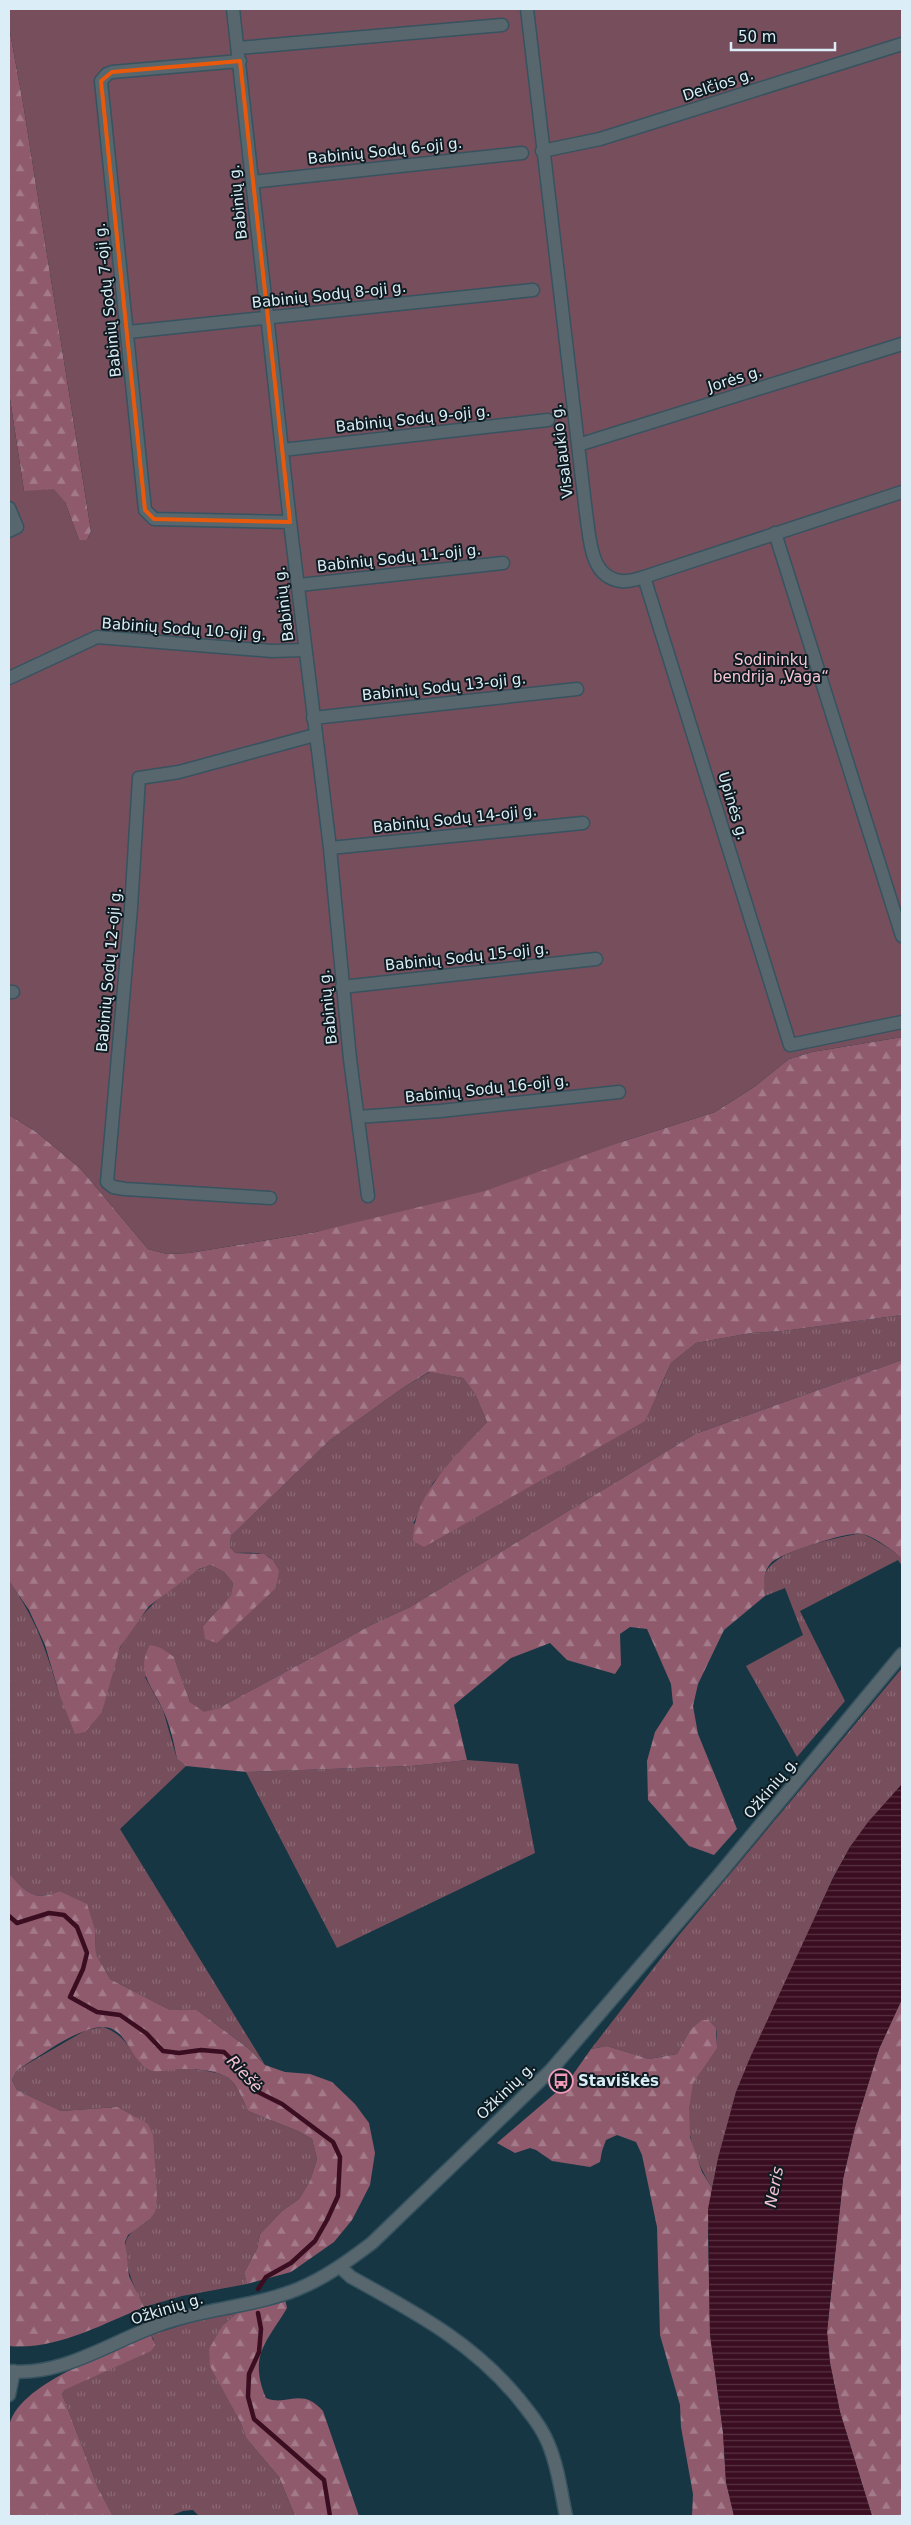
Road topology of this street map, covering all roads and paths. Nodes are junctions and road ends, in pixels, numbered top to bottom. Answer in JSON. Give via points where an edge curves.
{"nodes":[{"id":1,"x":233,"y":9,"type":"edge"},
{"id":2,"x":527,"y":9,"type":"edge"},
{"id":3,"x":502,"y":24,"type":"dead end"},
{"id":4,"x":902,"y":44,"type":"edge"},
{"id":5,"x":238,"y":48,"type":"junction"},
{"id":6,"x":240,"y":61,"type":"junction"},
{"id":7,"x":542,"y":151,"type":"junction"},
{"id":8,"x":522,"y":153,"type":"dead end"},
{"id":9,"x":252,"y":182,"type":"junction"},
{"id":10,"x":533,"y":290,"type":"dead end"},
{"id":11,"x":267,"y":317,"type":"junction"},
{"id":12,"x":128,"y":332,"type":"junction"},
{"id":13,"x":902,"y":344,"type":"edge"},
{"id":14,"x":548,"y":420,"type":"dead end"},
{"id":15,"x":578,"y":445,"type":"junction"},
{"id":16,"x":282,"y":450,"type":"junction"},
{"id":17,"x":902,"y":492,"type":"edge"},
{"id":18,"x":9,"y":508,"type":"edge"},
{"id":19,"x":290,"y":522,"type":"junction"},
{"id":20,"x":9,"y":531,"type":"edge"},
{"id":21,"x":775,"y":533,"type":"junction"},
{"id":22,"x":503,"y":563,"type":"dead end"},
{"id":23,"x":644,"y":577,"type":"junction"},
{"id":24,"x":298,"y":585,"type":"junction"},
{"id":25,"x":306,"y":650,"type":"junction"},
{"id":26,"x":9,"y":678,"type":"edge"},
{"id":27,"x":577,"y":689,"type":"dead end"},
{"id":28,"x":314,"y":718,"type":"junction"},
{"id":29,"x":316,"y":735,"type":"junction"},
{"id":30,"x":583,"y":823,"type":"dead end"},
{"id":31,"x":330,"y":848,"type":"junction"},
{"id":32,"x":902,"y":936,"type":"edge"},
{"id":33,"x":596,"y":958,"type":"dead end"},
{"id":34,"x":342,"y":987,"type":"junction"},
{"id":35,"x":902,"y":1022,"type":"edge"},
{"id":36,"x":618,"y":1092,"type":"dead end"},
{"id":37,"x":358,"y":1117,"type":"junction"},
{"id":38,"x":368,"y":1196,"type":"dead end"},
{"id":39,"x":270,"y":1198,"type":"dead end"},
{"id":40,"x":902,"y":1654,"type":"edge"},
{"id":41,"x":340,"y":2267,"type":"junction"},
{"id":42,"x":12,"y":2371,"type":"edge"},
{"id":43,"x":9,"y":2395,"type":"edge"},
{"id":44,"x":566,"y":2516,"type":"edge"}],
"edges":[{"from":1,"to":5,"type":"street","name":"Babinių g."},
{"from":2,"to":7,"type":"street","name":"Visalaukio g."},
{"from":3,"to":5,"type":"street"},
{"from":4,"to":7,"type":"street","name":"Delčios g.","via":[[600,139]]},
{"from":5,"to":6,"type":"street","name":"Babinių g."},
{"from":6,"to":9,"type":"street","name":"Babinių g."},
{"from":6,"to":12,"type":"street","name":"Babinių Sodų 7-oji g.","via":[[112,72],[101,81]]},
{"from":7,"to":15,"type":"street","name":"Visalaukio g."},
{"from":8,"to":9,"type":"street","name":"Babinių Sodų 6-oji g."},
{"from":9,"to":11,"type":"street","name":"Babinių g."},
{"from":10,"to":11,"type":"street","name":"Babinių Sodų 8-oji g."},
{"from":11,"to":12,"type":"street","name":"Babinių Sodų 8-oji g."},
{"from":11,"to":16,"type":"street","name":"Babinių g."},
{"from":12,"to":19,"type":"street","name":"Babinių Sodų 7-oji g.","via":[[148,516],[154,519]]},
{"from":13,"to":15,"type":"street","name":"Jorės g."},
{"from":14,"to":16,"type":"street","name":"Babinių Sodų 9-oji g."},
{"from":15,"to":23,"type":"street","name":"Visalaukio g.","via":[[596,564],[611,579],[623,582]]},
{"from":16,"to":19,"type":"street","name":"Babinių g."},
{"from":17,"to":21,"type":"street","name":"Visalaukio g."},
{"from":18,"to":20,"type":"street","via":[[17,527]]},
{"from":19,"to":24,"type":"street","name":"Babinių g."},
{"from":21,"to":23,"type":"street","name":"Visalaukio g."},
{"from":21,"to":32,"type":"street"},
{"from":22,"to":24,"type":"street","name":"Babinių Sodų 11-oji g."},
{"from":23,"to":35,"type":"street","name":"Upinės g.","via":[[790,1045]]},
{"from":24,"to":25,"type":"street","name":"Babinių g."},
{"from":25,"to":26,"type":"street","name":"Babinių Sodų 10-oji g.","via":[[272,651],[97,637]]},
{"from":25,"to":28,"type":"street","name":"Babinių g."},
{"from":27,"to":28,"type":"street","name":"Babinių Sodų 13-oji g."},
{"from":28,"to":29,"type":"street","name":"Babinių g."},
{"from":29,"to":31,"type":"street","name":"Babinių g."},
{"from":29,"to":39,"type":"street","name":"Babinių Sodų 12-oji g.","via":[[179,772],[140,778],[132,908],[107,1182],[125,1189]]},
{"from":30,"to":31,"type":"street","name":"Babinių Sodų 14-oji g."},
{"from":31,"to":34,"type":"street","name":"Babinių g."},
{"from":33,"to":34,"type":"street","name":"Babinių Sodų 15-oji g."},
{"from":34,"to":37,"type":"street","name":"Babinių g."},
{"from":36,"to":37,"type":"street","name":"Babinių Sodų 16-oji g."},
{"from":37,"to":38,"type":"street","name":"Babinių g."},
{"from":40,"to":41,"type":"street","name":"Ožkinių g.","via":[[551,2070],[395,2223]]},
{"from":41,"to":42,"type":"street","name":"Ožkinių g.","via":[[296,2290],[161,2324],[59,2366]]},
{"from":41,"to":44,"type":"street","via":[[351,2277],[457,2339],[505,2382],[537,2423],[547,2442],[555,2462]]},
{"from":42,"to":43,"type":"street"}]}
